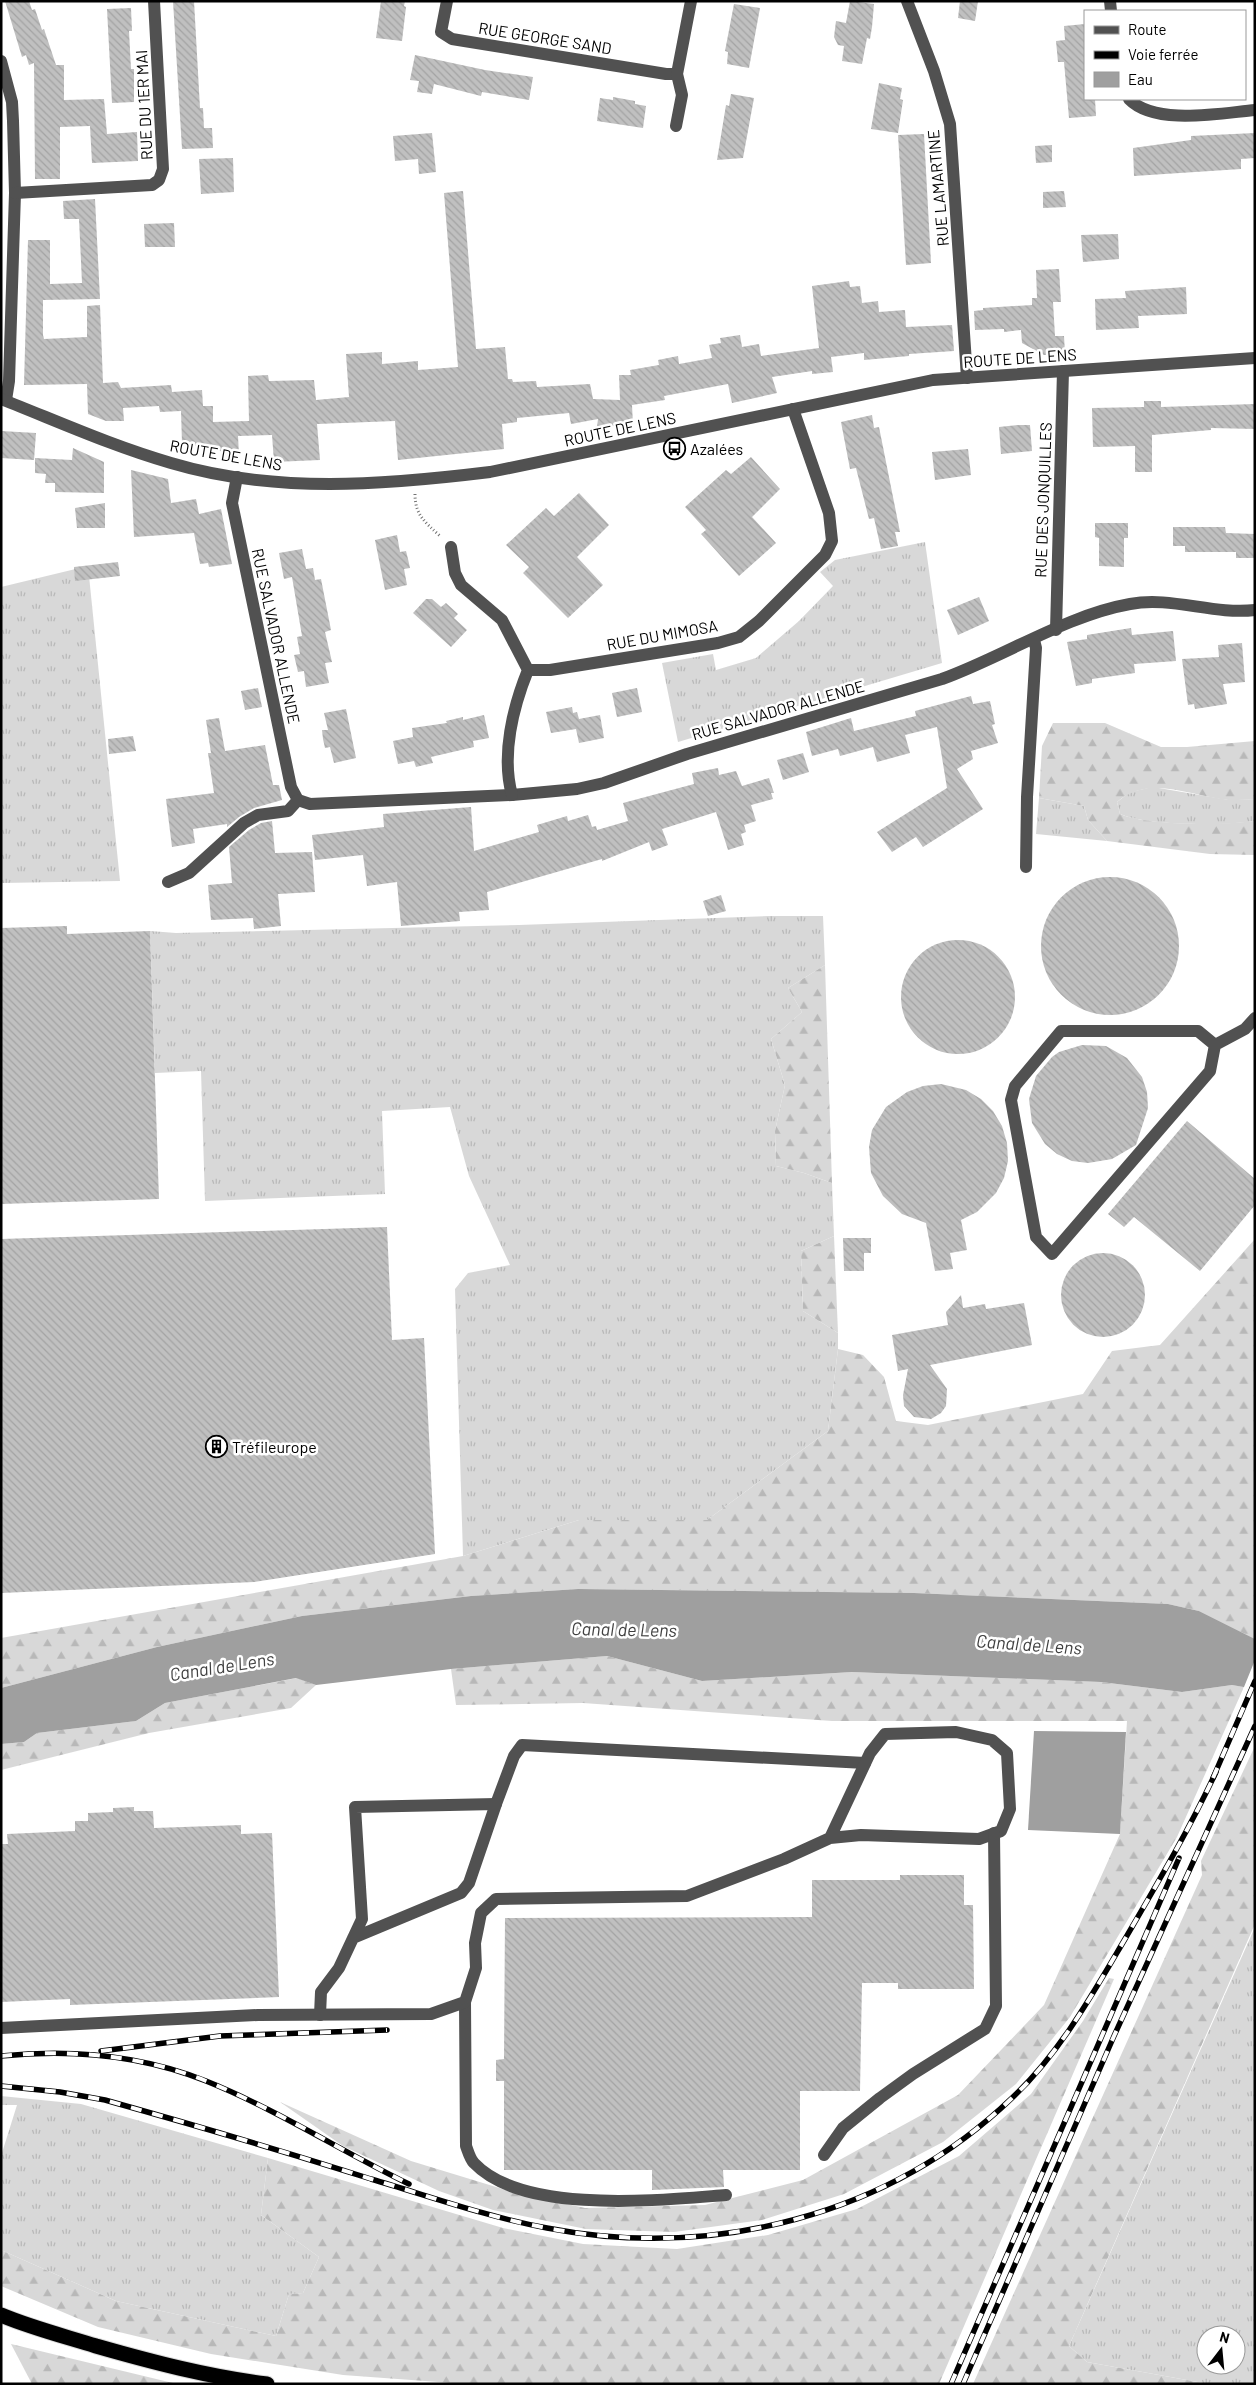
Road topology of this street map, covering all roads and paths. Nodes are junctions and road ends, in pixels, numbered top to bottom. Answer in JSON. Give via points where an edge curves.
{"nodes":[{"id":1,"x":154,"y":1,"type":"edge"},
{"id":2,"x":447,"y":1,"type":"edge"},
{"id":3,"x":691,"y":1,"type":"edge"},
{"id":4,"x":908,"y":1,"type":"edge"},
{"id":5,"x":1,"y":61,"type":"edge"},
{"id":6,"x":677,"y":74,"type":"junction"},
{"id":7,"x":1130,"y":100,"type":"edge"},
{"id":8,"x":1255,"y":110,"type":"edge"},
{"id":9,"x":676,"y":126,"type":"dead end"},
{"id":10,"x":15,"y":193,"type":"junction"},
{"id":11,"x":1255,"y":358,"type":"edge"},
{"id":12,"x":1063,"y":371,"type":"junction"},
{"id":13,"x":966,"y":378,"type":"junction"},
{"id":14,"x":3,"y":399,"type":"edge"},
{"id":15,"x":793,"y":408,"type":"junction"},
{"id":16,"x":237,"y":477,"type":"junction"},
{"id":17,"x":415,"y":481,"type":"junction"},
{"id":18,"x":451,"y":547,"type":"joint"},
{"id":19,"x":1255,"y":610,"type":"edge"},
{"id":20,"x":1056,"y":630,"type":"junction"},
{"id":21,"x":1034,"y":640,"type":"junction"},
{"id":22,"x":528,"y":670,"type":"junction"},
{"id":23,"x":512,"y":795,"type":"junction"},
{"id":24,"x":298,"y":800,"type":"junction"},
{"id":25,"x":1026,"y":867,"type":"dead end"},
{"id":26,"x":168,"y":882,"type":"dead end"},
{"id":27,"x":1255,"y":1018,"type":"edge"},
{"id":28,"x":1216,"y":1045,"type":"junction"},
{"id":29,"x":865,"y":1763,"type":"junction"},
{"id":30,"x":496,"y":1804,"type":"junction"},
{"id":31,"x":994,"y":1833,"type":"junction"},
{"id":32,"x":830,"y":1838,"type":"junction"},
{"id":33,"x":353,"y":1938,"type":"junction"},
{"id":34,"x":465,"y":2002,"type":"junction"},
{"id":35,"x":320,"y":2014,"type":"junction"},
{"id":36,"x":1,"y":2028,"type":"edge"},
{"id":37,"x":824,"y":2156,"type":"dead end"},
{"id":38,"x":726,"y":2195,"type":"dead end"},
{"id":39,"x":1,"y":2314,"type":"edge"},
{"id":40,"x":267,"y":2384,"type":"edge"}],
"edges":[{"from":1,"to":10,"type":"street","name":"RUE DU 1ER MAI","via":[[164,169],[159,180],[152,185]]},
{"from":2,"to":6,"type":"street","name":"RUE GEORGE SAND","via":[[441,32],[452,39]]},
{"from":3,"to":6,"type":"street"},
{"from":4,"to":13,"type":"street","name":"RUE LAMARTINE","via":[[950,124]]},
{"from":5,"to":10,"type":"street","via":[[12,102]]},
{"from":6,"to":9,"type":"street","via":[[682,95]]},
{"from":7,"to":8,"type":"street","via":[[1156,113],[1175,115]]},
{"from":10,"to":14,"type":"street","via":[[9,381]]},
{"from":11,"to":12,"type":"street","name":"ROUTE DE LENS"},
{"from":12,"to":13,"type":"street","name":"ROUTE DE LENS"},
{"from":12,"to":20,"type":"street","name":"RUE DES JONQUILLES"},
{"from":13,"to":15,"type":"street","name":"ROUTE DE LENS","via":[[933,380]]},
{"from":14,"to":16,"type":"street","name":"ROUTE DE LENS","via":[[122,448],[173,464]]},
{"from":15,"to":17,"type":"street","name":"ROUTE DE LENS","via":[[490,472]]},
{"from":15,"to":22,"type":"street","name":"RUE DU MIMOSA","via":[[829,513],[832,541],[825,554],[759,621],[739,637],[718,643],[550,670]]},
{"from":16,"to":17,"type":"street","name":"ROUTE DE LENS","via":[[332,486]]},
{"from":16,"to":24,"type":"street","name":"RUE SALVADOR ALLENDE","via":[[232,503],[291,787]]},
{"from":17,"to":18,"type":"path","via":[[415,508]]},
{"from":18,"to":22,"type":"street","via":[[455,573],[461,586],[502,620]]},
{"from":19,"to":20,"type":"street","name":"RUE SALVADOR ALLENDE","via":[[1225,610],[1167,602],[1131,604],[1106,609]]},
{"from":20,"to":21,"type":"street","name":"RUE SALVADOR ALLENDE"},
{"from":21,"to":23,"type":"street","name":"RUE SALVADOR ALLENDE","via":[[942,679],[687,754],[604,783]]},
{"from":21,"to":25,"type":"street"},
{"from":22,"to":23,"type":"street","via":[[516,701],[508,760]]},
{"from":23,"to":24,"type":"street","name":"RUE SALVADOR ALLENDE","via":[[310,804]]},
{"from":24,"to":26,"type":"street","via":[[288,811],[258,815],[244,823],[189,873]]},
{"from":27,"to":28,"type":"street","via":[[1245,1029]]},
{"from":28,"to":28,"type":"street","via":[[1210,1071],[1052,1254],[1036,1237],[1011,1100],[1015,1086],[1061,1030],[1198,1031]]},
{"from":29,"to":30,"type":"street","via":[[522,1745],[514,1756]]},
{"from":29,"to":31,"type":"street","via":[[885,1734],[956,1732],[992,1740],[1007,1753],[1010,1809],[1001,1831]]},
{"from":29,"to":32,"type":"street"},
{"from":30,"to":33,"type":"street","via":[[469,1883],[461,1893]]},
{"from":30,"to":33,"type":"street","via":[[355,1807],[362,1919]]},
{"from":31,"to":32,"type":"street","via":[[979,1839]]},
{"from":31,"to":37,"type":"street","via":[[996,2006],[985,2029],[880,2098],[843,2128]]},
{"from":32,"to":34,"type":"street","via":[[687,1896],[496,1900],[481,1914],[474,1943],[476,1968]]},
{"from":33,"to":35,"type":"street","via":[[321,1992]]},
{"from":34,"to":35,"type":"street","via":[[431,2014]]},
{"from":34,"to":38,"type":"street","via":[[466,2146],[473,2162],[494,2179],[540,2196],[573,2199],[644,2201]]},
{"from":35,"to":36,"type":"street"},
{"from":39,"to":40,"type":"highway","via":[[26,2325],[138,2358]]}]}
